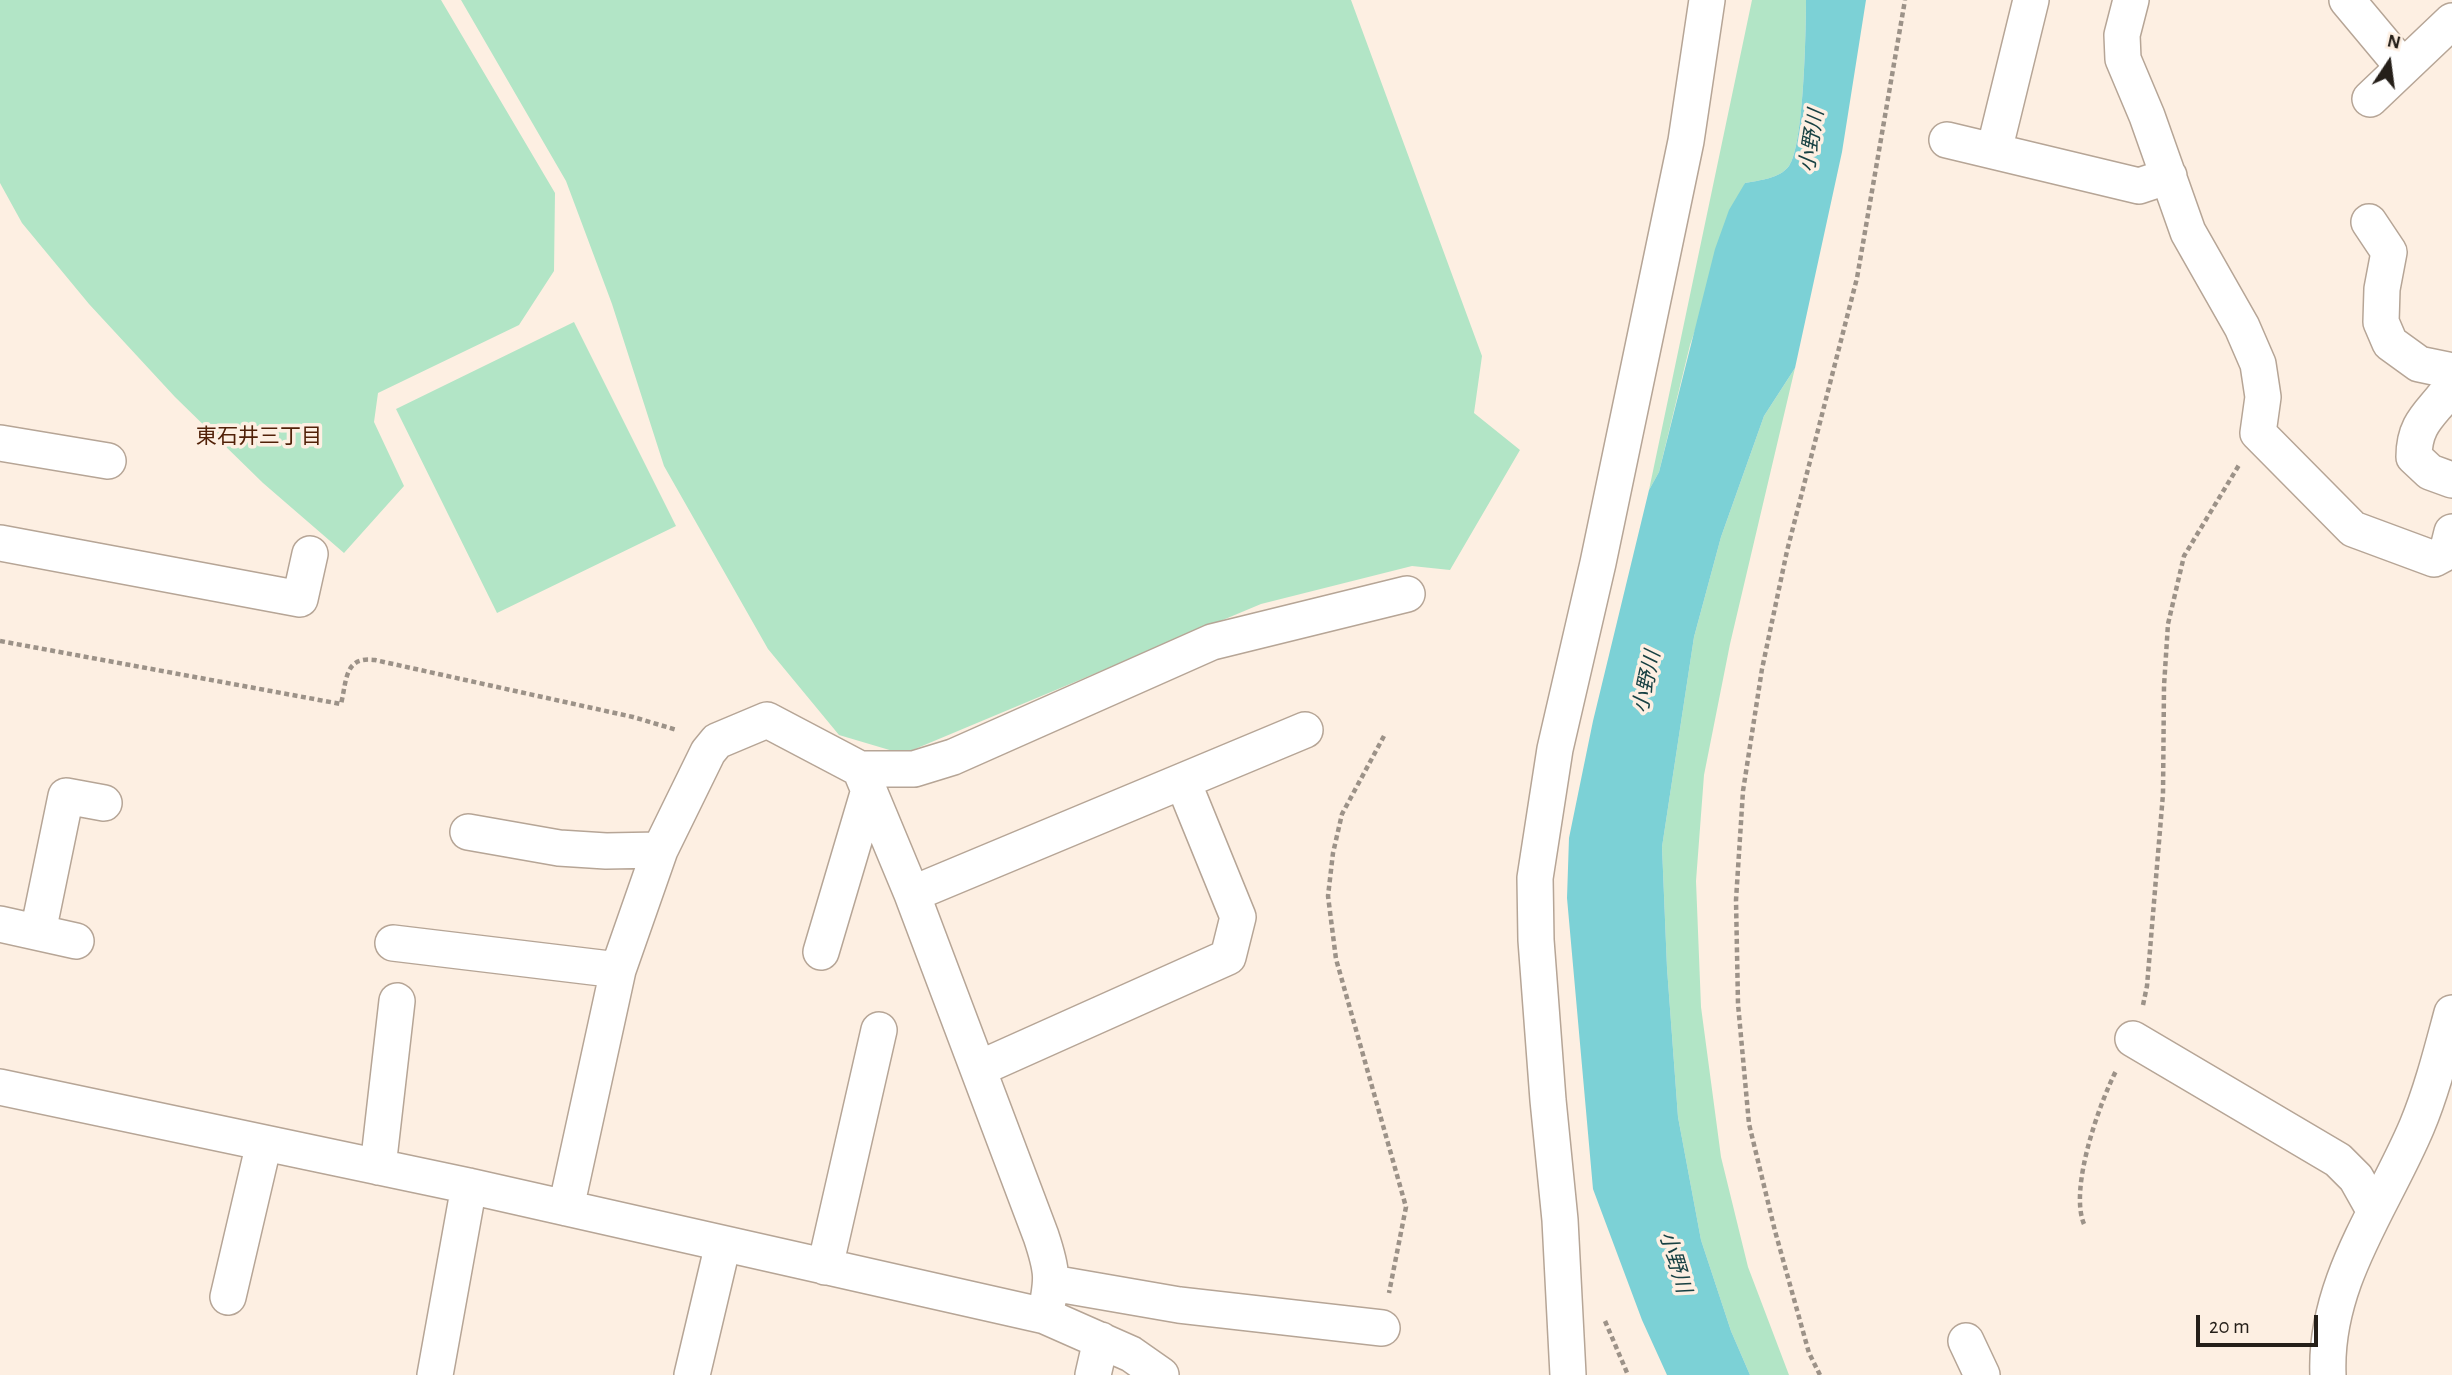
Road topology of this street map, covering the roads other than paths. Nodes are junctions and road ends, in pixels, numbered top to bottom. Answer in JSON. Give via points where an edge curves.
{"nodes":[{"id":1,"x":1707,"y":0,"type":"edge"},
{"id":2,"x":2031,"y":0,"type":"edge"},
{"id":3,"x":2131,"y":0,"type":"edge"},
{"id":4,"x":2347,"y":0,"type":"edge"},
{"id":5,"x":2452,"y":21,"type":"edge"},
{"id":6,"x":2403,"y":67,"type":"junction"},
{"id":7,"x":2370,"y":99,"type":"dead end"},
{"id":8,"x":1947,"y":140,"type":"dead end"},
{"id":9,"x":1994,"y":151,"type":"junction"},
{"id":10,"x":2169,"y":176,"type":"junction"},
{"id":11,"x":2369,"y":222,"type":"dead end"},
{"id":12,"x":2452,"y":371,"type":"edge"},
{"id":13,"x":2452,"y":385,"type":"edge"},
{"id":14,"x":0,"y":443,"type":"edge"},
{"id":15,"x":108,"y":461,"type":"dead end"},
{"id":16,"x":2452,"y":480,"type":"edge"},
{"id":17,"x":2452,"y":532,"type":"edge"},
{"id":18,"x":0,"y":543,"type":"edge"},
{"id":19,"x":310,"y":554,"type":"dead end"},
{"id":20,"x":1407,"y":594,"type":"dead end"},
{"id":21,"x":1305,"y":730,"type":"dead end"},
{"id":22,"x":865,"y":780,"type":"junction"},
{"id":23,"x":1183,"y":782,"type":"junction"},
{"id":24,"x":104,"y":803,"type":"dead end"},
{"id":25,"x":468,"y":832,"type":"dead end"},
{"id":26,"x":660,"y":850,"type":"junction"},
{"id":27,"x":912,"y":894,"type":"junction"},
{"id":28,"x":0,"y":924,"type":"edge"},
{"id":29,"x":38,"y":932,"type":"junction"},
{"id":30,"x":76,"y":941,"type":"dead end"},
{"id":31,"x":393,"y":943,"type":"dead end"},
{"id":32,"x":821,"y":952,"type":"dead end"},
{"id":33,"x":618,"y":970,"type":"junction"},
{"id":34,"x":397,"y":1001,"type":"dead end"},
{"id":35,"x":2452,"y":1013,"type":"edge"},
{"id":36,"x":879,"y":1030,"type":"dead end"},
{"id":37,"x":2133,"y":1039,"type":"road end"},
{"id":38,"x":978,"y":1069,"type":"junction"},
{"id":39,"x":0,"y":1087,"type":"edge"},
{"id":40,"x":264,"y":1143,"type":"junction"},
{"id":41,"x":378,"y":1167,"type":"junction"},
{"id":42,"x":469,"y":1186,"type":"junction"},
{"id":43,"x":566,"y":1208,"type":"junction"},
{"id":44,"x":2374,"y":1210,"type":"junction"},
{"id":45,"x":723,"y":1244,"type":"junction"},
{"id":46,"x":825,"y":1267,"type":"junction"},
{"id":47,"x":228,"y":1297,"type":"dead end"},
{"id":48,"x":1048,"y":1300,"type":"junction"},
{"id":49,"x":1382,"y":1328,"type":"road end"},
{"id":50,"x":1101,"y":1340,"type":"junction"},
{"id":51,"x":1965,"y":1341,"type":"dead end"},
{"id":52,"x":435,"y":1375,"type":"edge"},
{"id":53,"x":692,"y":1375,"type":"edge"},
{"id":54,"x":1093,"y":1375,"type":"edge"},
{"id":55,"x":1161,"y":1375,"type":"edge"},
{"id":56,"x":1568,"y":1375,"type":"edge"},
{"id":57,"x":1982,"y":1375,"type":"edge"},
{"id":58,"x":2328,"y":1375,"type":"edge"}],
"edges":[{"from":1,"to":56,"type":"street","via":[[1686,141],[1555,750],[1535,878]]},
{"from":2,"to":9,"type":"street"},
{"from":3,"to":10,"type":"street","via":[[2122,35],[2123,59]]},
{"from":4,"to":6,"type":"street"},
{"from":5,"to":6,"type":"street"},
{"from":6,"to":7,"type":"street"},
{"from":8,"to":9,"type":"street"},
{"from":9,"to":10,"type":"street","via":[[2139,186]]},
{"from":10,"to":17,"type":"street","via":[[2188,232],[2242,327],[2258,365],[2263,397],[2258,433],[2353,529],[2434,559],[2447,552]]},
{"from":11,"to":12,"type":"street","via":[[2402,253],[2382,289],[2381,322],[2390,343],[2419,364]]},
{"from":13,"to":16,"type":"street","via":[[2419,425],[2414,457],[2430,472]]},
{"from":14,"to":15,"type":"street"},
{"from":18,"to":19,"type":"street","via":[[300,599]]},
{"from":20,"to":22,"type":"street","via":[[1212,642],[953,757]]},
{"from":21,"to":23,"type":"street"},
{"from":22,"to":26,"type":"street","via":[[767,720],[717,741]]},
{"from":22,"to":27,"type":"street"},
{"from":22,"to":32,"type":"street"},
{"from":23,"to":27,"type":"street"},
{"from":23,"to":38,"type":"street","via":[[1238,917],[1228,957]]},
{"from":24,"to":29,"type":"street","via":[[66,796]]},
{"from":25,"to":26,"type":"street","via":[[559,848]]},
{"from":26,"to":33,"type":"street"},
{"from":27,"to":38,"type":"street"},
{"from":28,"to":29,"type":"street"},
{"from":29,"to":30,"type":"street"},
{"from":31,"to":33,"type":"street"},
{"from":33,"to":43,"type":"street"},
{"from":34,"to":41,"type":"street"},
{"from":35,"to":44,"type":"street","via":[[2418,1124]]},
{"from":36,"to":46,"type":"street"},
{"from":37,"to":44,"type":"street","via":[[2338,1160],[2356,1178]]},
{"from":38,"to":48,"type":"street","via":[[1050,1263]]},
{"from":39,"to":40,"type":"street"},
{"from":40,"to":41,"type":"street"},
{"from":40,"to":47,"type":"street"},
{"from":41,"to":42,"type":"street"},
{"from":42,"to":43,"type":"street"},
{"from":42,"to":52,"type":"street"},
{"from":43,"to":45,"type":"street"},
{"from":44,"to":58,"type":"street","via":[[2339,1291]]},
{"from":45,"to":46,"type":"street"},
{"from":45,"to":53,"type":"street"},
{"from":46,"to":48,"type":"street"},
{"from":48,"to":49,"type":"street","via":[[1179,1305]]},
{"from":48,"to":50,"type":"street"},
{"from":50,"to":54,"type":"street"},
{"from":50,"to":55,"type":"street"},
{"from":51,"to":57,"type":"street"}]}
